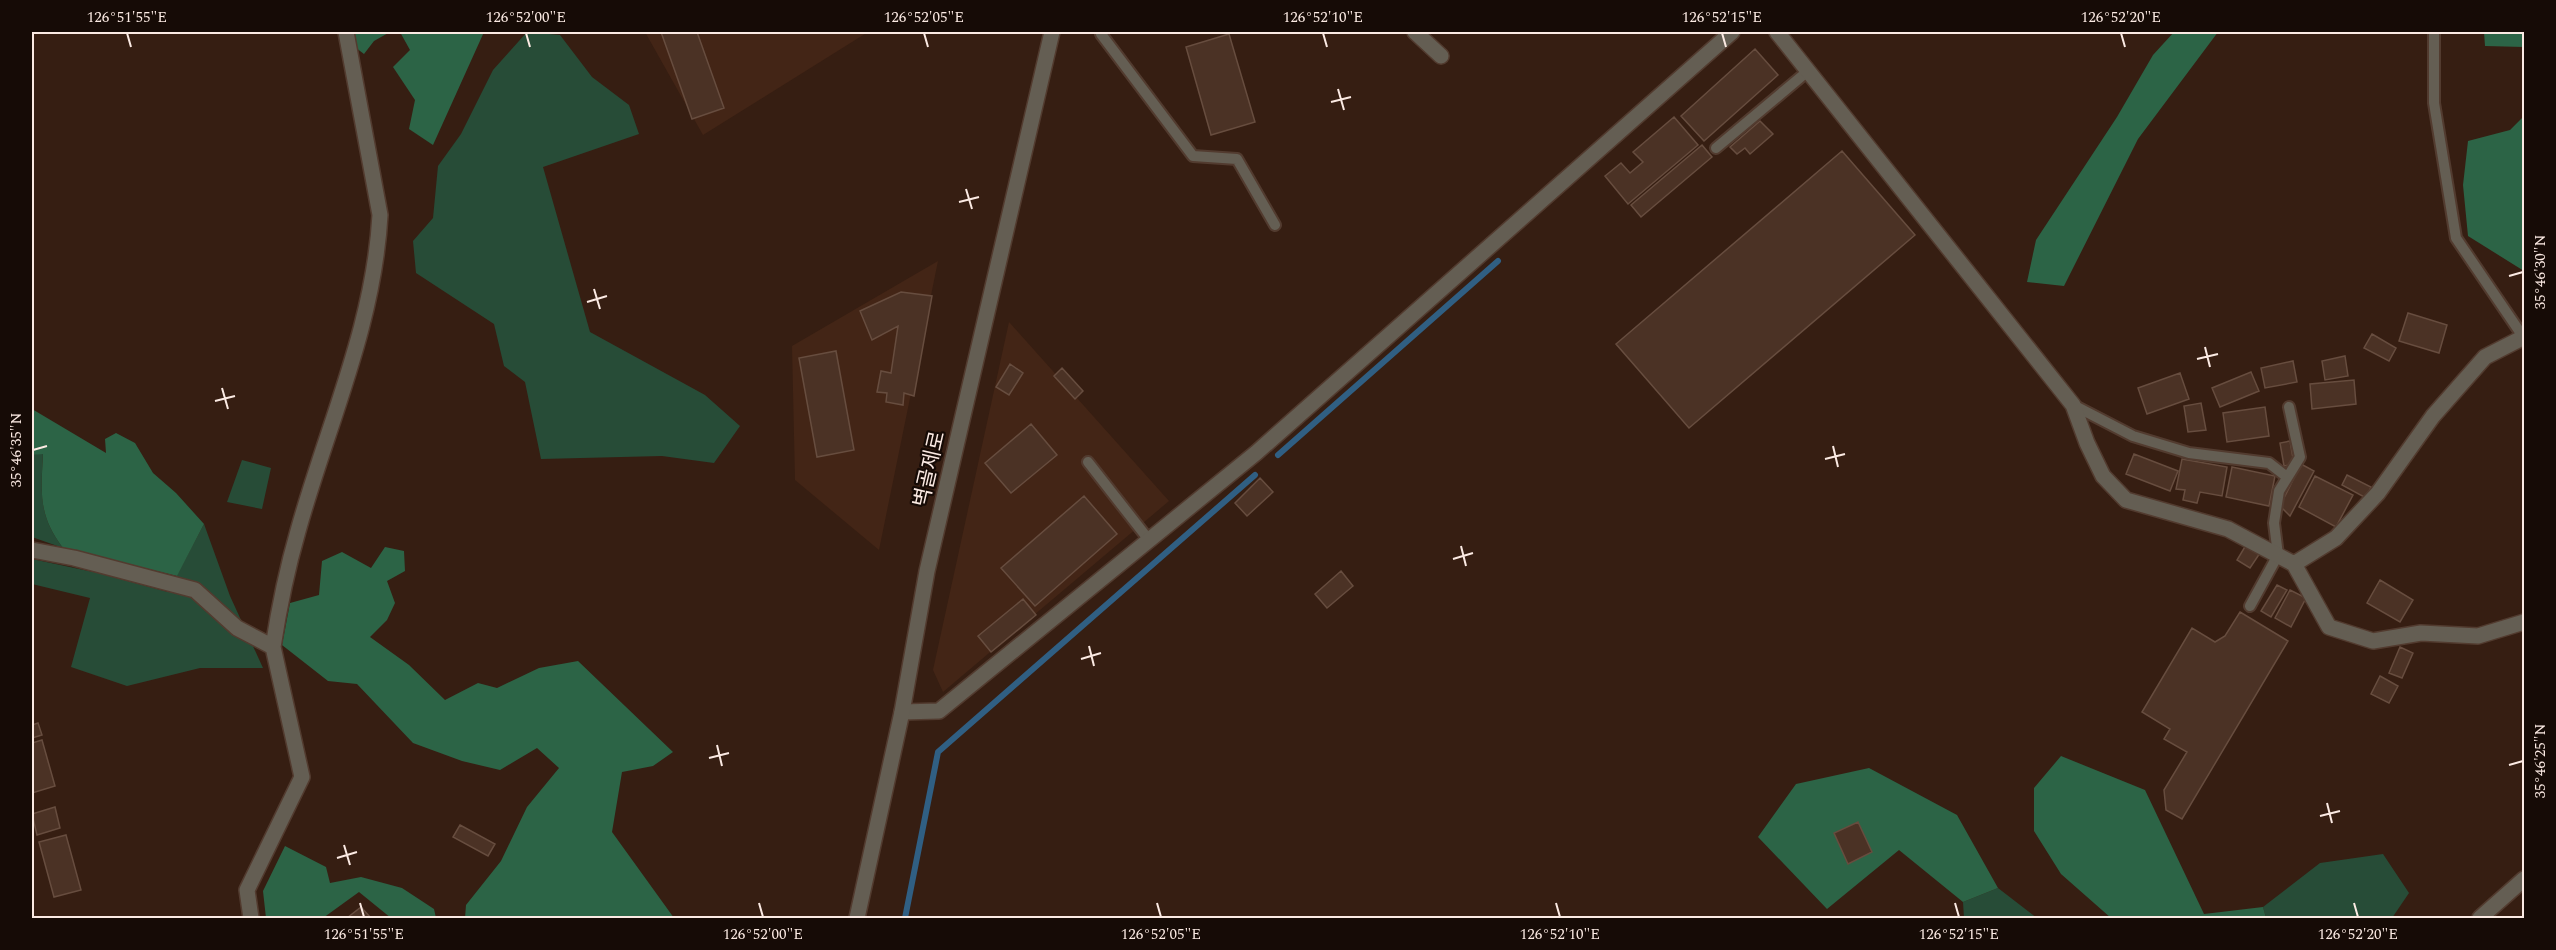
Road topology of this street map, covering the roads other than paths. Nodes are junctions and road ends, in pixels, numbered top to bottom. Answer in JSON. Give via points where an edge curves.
{"nodes":[{"id":1,"x":346,"y":32,"type":"edge"},
{"id":2,"x":1052,"y":32,"type":"edge"},
{"id":3,"x":1101,"y":32,"type":"edge"},
{"id":4,"x":1415,"y":32,"type":"edge"},
{"id":5,"x":1732,"y":32,"type":"edge"},
{"id":6,"x":1777,"y":32,"type":"edge"},
{"id":7,"x":2434,"y":32,"type":"edge"},
{"id":8,"x":1442,"y":56,"type":"dead end"},
{"id":9,"x":1809,"y":72,"type":"junction"},
{"id":10,"x":1716,"y":148,"type":"dead end"},
{"id":11,"x":1275,"y":225,"type":"dead end"},
{"id":12,"x":2524,"y":338,"type":"edge"},
{"id":13,"x":2073,"y":405,"type":"junction"},
{"id":14,"x":2289,"y":407,"type":"dead end"},
{"id":15,"x":1088,"y":462,"type":"dead end"},
{"id":16,"x":2287,"y":477,"type":"junction"},
{"id":17,"x":1149,"y":540,"type":"junction"},
{"id":18,"x":32,"y":550,"type":"edge"},
{"id":19,"x":2278,"y":555,"type":"junction"},
{"id":20,"x":2294,"y":564,"type":"junction"},
{"id":21,"x":2250,"y":606,"type":"dead end"},
{"id":22,"x":2524,"y":622,"type":"edge"},
{"id":23,"x":273,"y":647,"type":"junction"},
{"id":24,"x":902,"y":712,"type":"junction"},
{"id":25,"x":2524,"y":879,"type":"edge"},
{"id":26,"x":251,"y":918,"type":"edge"},
{"id":27,"x":857,"y":918,"type":"edge"},
{"id":28,"x":2480,"y":918,"type":"edge"}],
"edges":[{"from":1,"to":23,"type":"street","via":[[380,215],[378,246],[356,351],[282,591]]},
{"from":2,"to":24,"type":"street","name":"벽골제로","via":[[927,571]]},
{"from":3,"to":11,"type":"lane","via":[[1193,156],[1238,159]]},
{"from":4,"to":8,"type":"street"},
{"from":5,"to":17,"type":"street","via":[[1256,453]]},
{"from":6,"to":9,"type":"street"},
{"from":7,"to":12,"type":"lane","via":[[2434,103],[2456,238]]},
{"from":9,"to":10,"type":"lane"},
{"from":9,"to":13,"type":"street"},
{"from":12,"to":20,"type":"street","via":[[2485,357],[2433,416],[2378,493],[2336,538]]},
{"from":13,"to":16,"type":"lane","via":[[2133,436],[2188,453],[2269,463]]},
{"from":13,"to":19,"type":"street","via":[[2103,476],[2126,500],[2228,529]]},
{"from":14,"to":16,"type":"lane","via":[[2300,456]]},
{"from":15,"to":17,"type":"lane"},
{"from":16,"to":19,"type":"lane","via":[[2279,492],[2274,523]]},
{"from":17,"to":24,"type":"street","via":[[939,711]]},
{"from":18,"to":23,"type":"street","via":[[195,590],[237,628]]},
{"from":19,"to":20,"type":"street"},
{"from":19,"to":21,"type":"lane"},
{"from":20,"to":22,"type":"street","via":[[2330,627],[2373,641],[2421,633],[2478,636]]},
{"from":23,"to":26,"type":"street","via":[[302,777],[247,890]]},
{"from":24,"to":27,"type":"street","name":"벽골제로"},
{"from":25,"to":28,"type":"street"}]}
